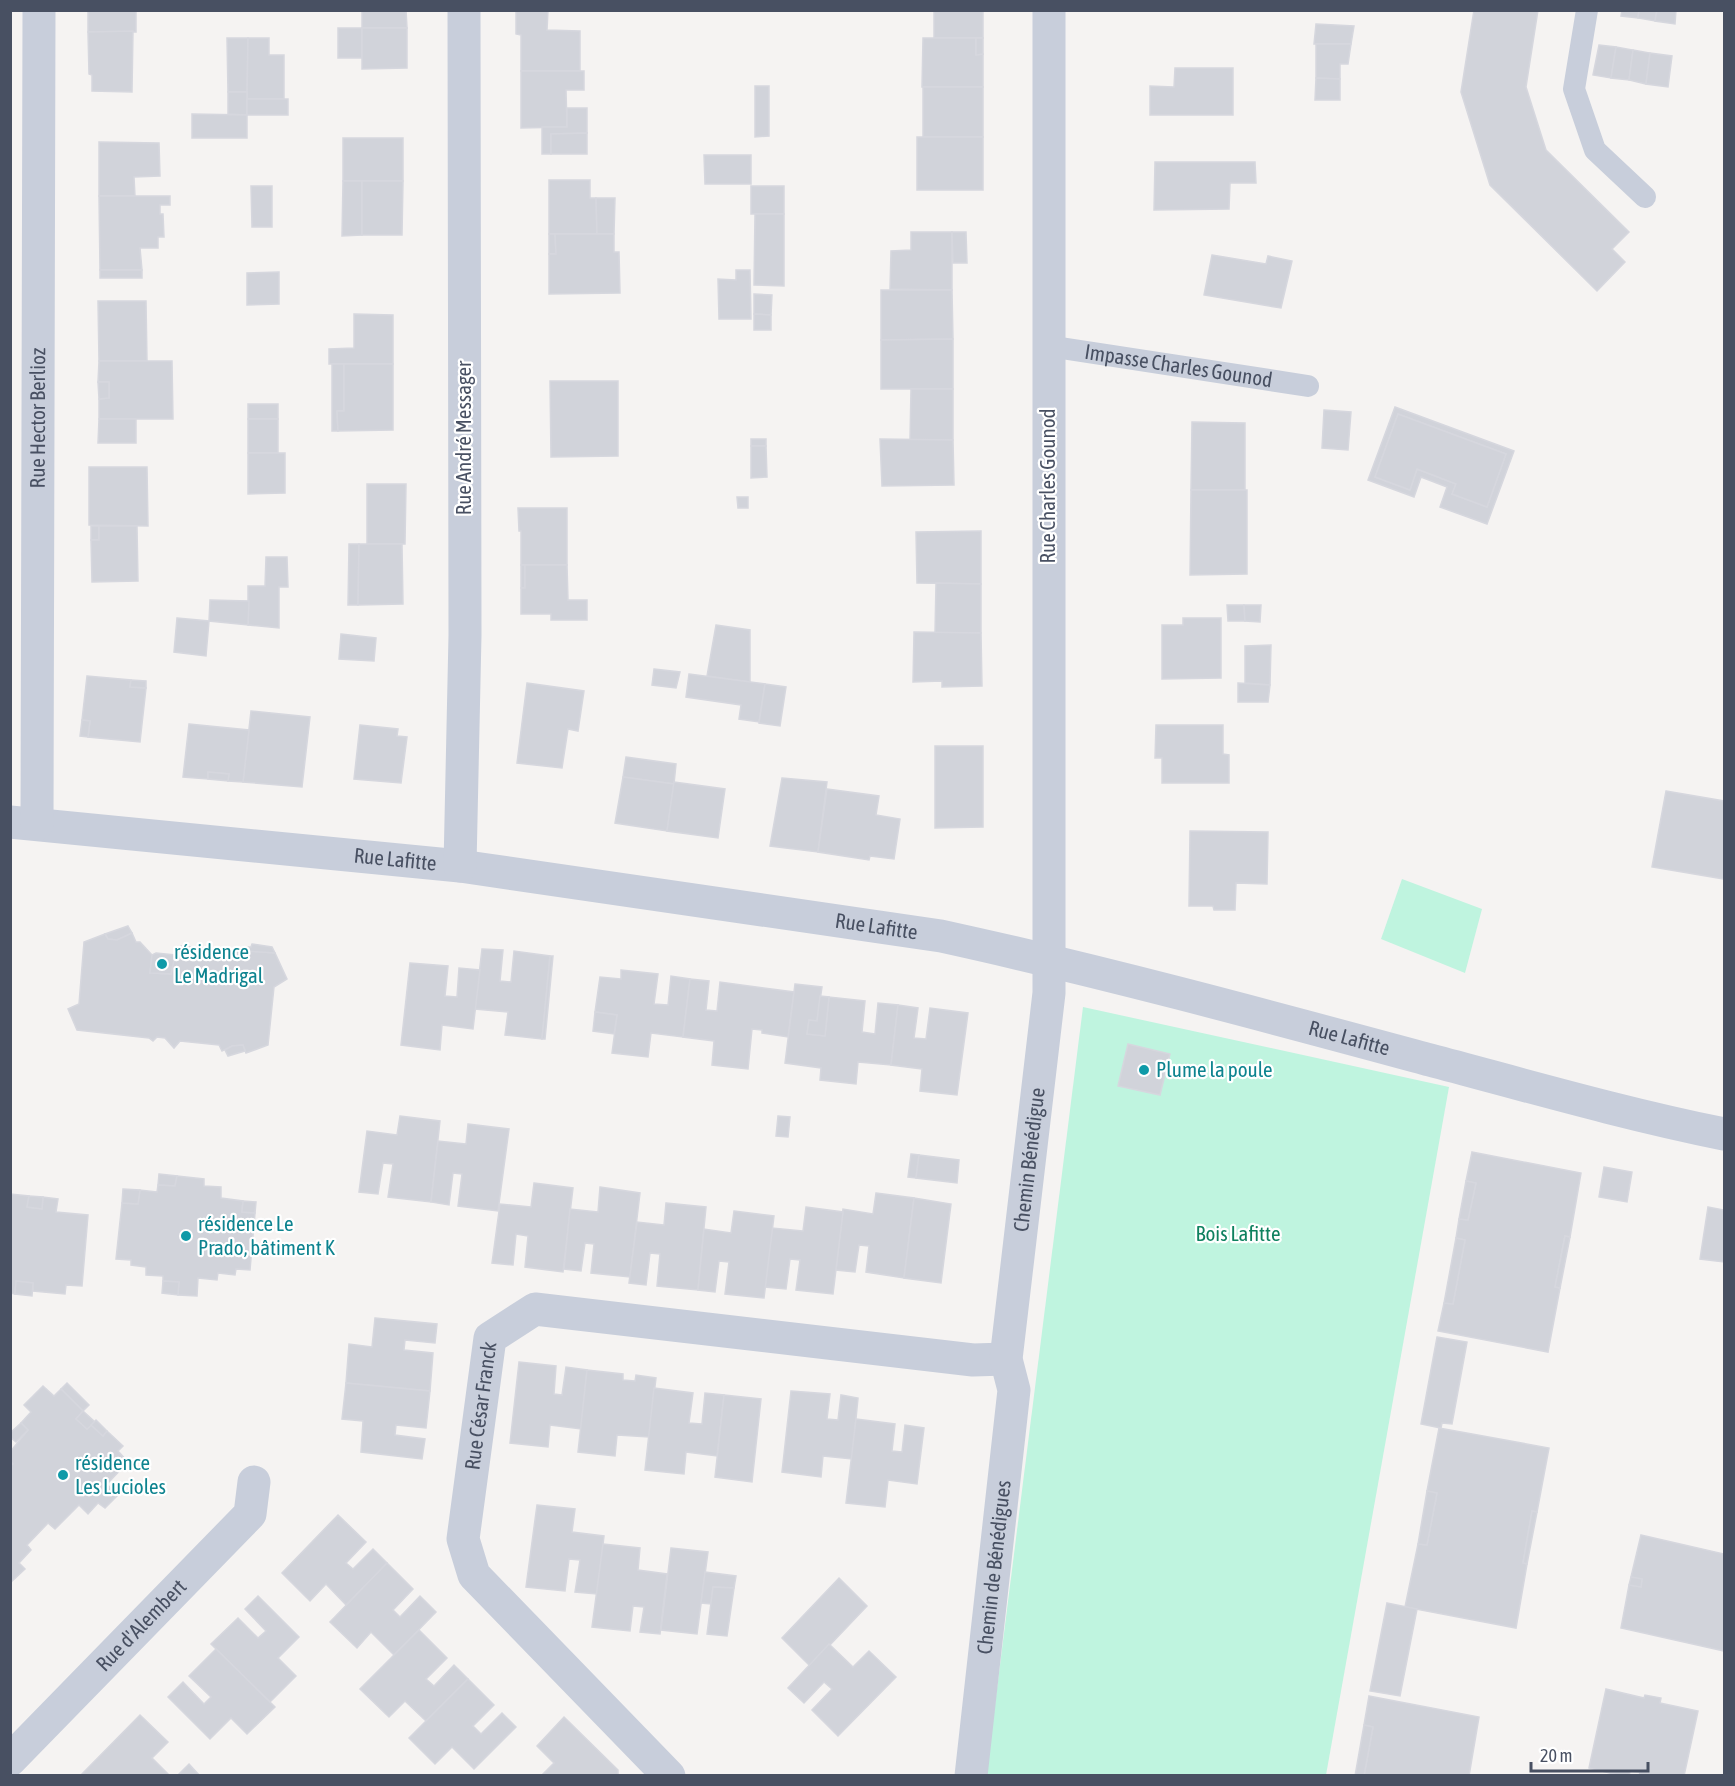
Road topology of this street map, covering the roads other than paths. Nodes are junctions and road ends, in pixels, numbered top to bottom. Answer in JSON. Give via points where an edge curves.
{"nodes":[{"id":1,"x":39,"y":10,"type":"edge"},
{"id":2,"x":464,"y":10,"type":"edge"},
{"id":3,"x":1049,"y":10,"type":"edge"},
{"id":4,"x":1587,"y":10,"type":"edge"},
{"id":5,"x":1645,"y":197,"type":"dead end"},
{"id":6,"x":1048,"y":346,"type":"junction"},
{"id":7,"x":1308,"y":386,"type":"dead end"},
{"id":8,"x":24,"y":823,"type":"edge"},
{"id":9,"x":460,"y":866,"type":"junction"},
{"id":10,"x":1050,"y":961,"type":"junction"},
{"id":11,"x":1725,"y":1134,"type":"edge"},
{"id":12,"x":1006,"y":1359,"type":"junction"},
{"id":13,"x":254,"y":1482,"type":"dead end"},
{"id":14,"x":10,"y":1760,"type":"edge"},
{"id":15,"x":669,"y":1776,"type":"edge"},
{"id":16,"x":971,"y":1776,"type":"edge"}],
"edges":[{"from":1,"to":8,"type":"street","name":"Rue Hector Berlioz"},
{"from":2,"to":9,"type":"street","name":"Rue André Messager","via":[[465,635]]},
{"from":3,"to":6,"type":"street","name":"Rue Charles Gounod"},
{"from":4,"to":5,"type":"lane","via":[[1574,89],[1595,150]]},
{"from":6,"to":7,"type":"lane","name":"Impasse Charles Gounod"},
{"from":6,"to":10,"type":"street","name":"Rue Charles Gounod"},
{"from":8,"to":9,"type":"street","name":"Rue Lafitte"},
{"from":9,"to":10,"type":"street","name":"Rue Lafitte","via":[[941,936]]},
{"from":10,"to":11,"type":"street","name":"Rue Lafitte","via":[[1655,1120]]},
{"from":10,"to":12,"type":"street","name":"Chemin Bénédigue"},
{"from":12,"to":15,"type":"street","name":"Rue César Franck","via":[[973,1360],[535,1309],[490,1338],[463,1539],[474,1575]]},
{"from":12,"to":16,"type":"street","name":"Chemin de Bénédigues","via":[[1014,1390]]},
{"from":13,"to":14,"type":"street","name":"Rue d'Alembert","via":[[250,1514]]}]}
